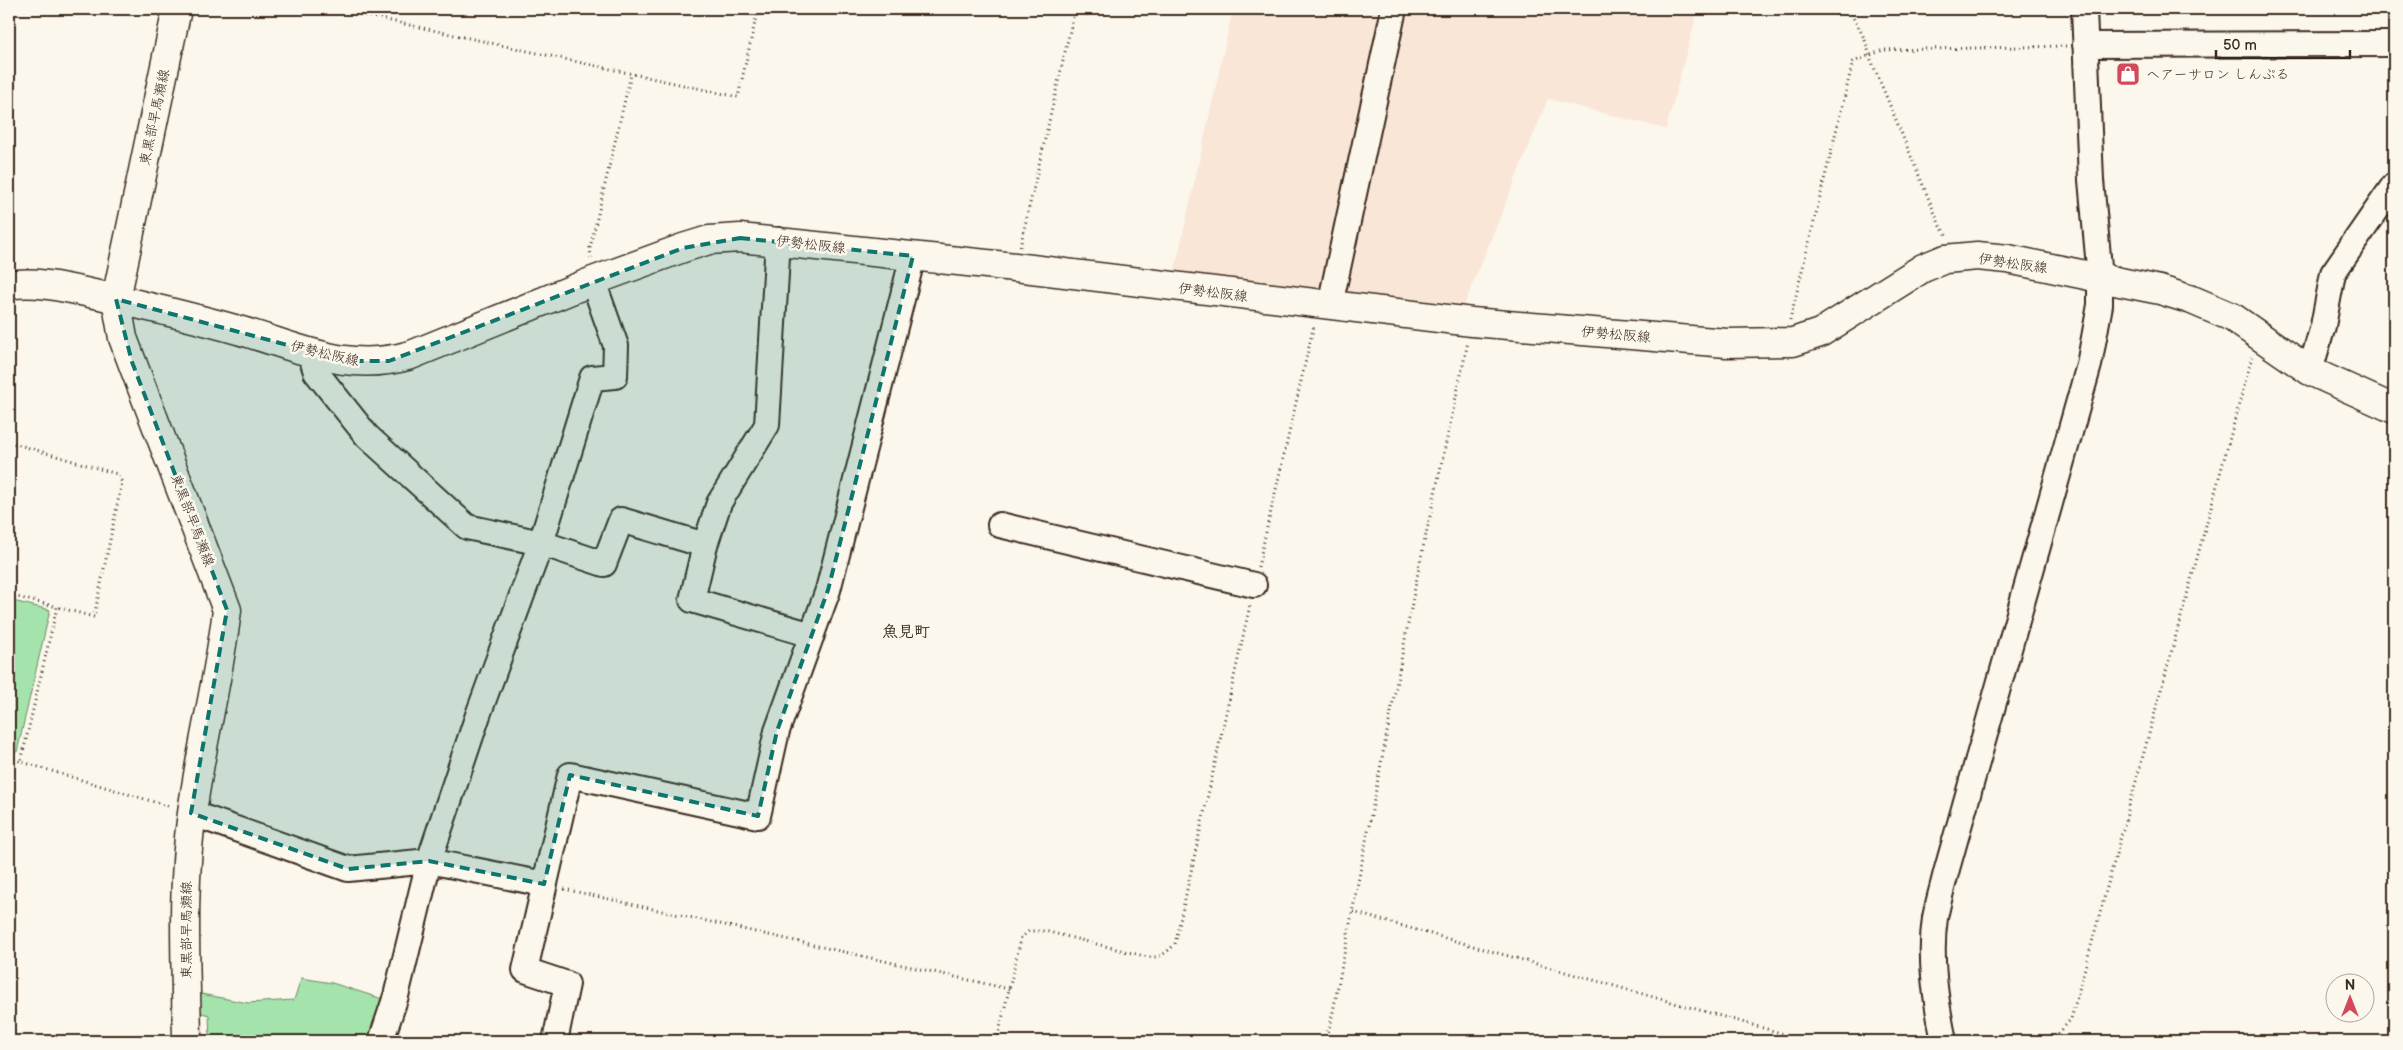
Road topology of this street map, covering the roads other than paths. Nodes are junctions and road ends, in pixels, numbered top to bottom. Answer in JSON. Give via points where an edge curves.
{"nodes":[{"id":1,"x":177,"y":9,"type":"edge"},
{"id":2,"x":1394,"y":9,"type":"edge"},
{"id":3,"x":2084,"y":9,"type":"edge"},
{"id":4,"x":2394,"y":44,"type":"edge"},
{"id":5,"x":2085,"y":46,"type":"junction"},
{"id":6,"x":2394,"y":185,"type":"edge"},
{"id":7,"x":778,"y":240,"type":"junction"},
{"id":8,"x":913,"y":256,"type":"junction"},
{"id":9,"x":2100,"y":278,"type":"junction"},
{"id":10,"x":594,"y":282,"type":"junction"},
{"id":11,"x":9,"y":285,"type":"edge"},
{"id":12,"x":116,"y":299,"type":"junction"},
{"id":13,"x":1324,"y":305,"type":"junction"},
{"id":14,"x":310,"y":353,"type":"junction"},
{"id":15,"x":2310,"y":371,"type":"junction"},
{"id":16,"x":2394,"y":409,"type":"edge"},
{"id":17,"x":1000,"y":525,"type":"dead end"},
{"id":18,"x":541,"y":543,"type":"junction"},
{"id":19,"x":705,"y":545,"type":"junction"},
{"id":20,"x":1254,"y":584,"type":"road end"},
{"id":21,"x":812,"y":635,"type":"junction"},
{"id":22,"x":192,"y":813,"type":"junction"},
{"id":23,"x":429,"y":862,"type":"junction"},
{"id":24,"x":544,"y":884,"type":"junction"},
{"id":25,"x":187,"y":1041,"type":"edge"},
{"id":26,"x":381,"y":1041,"type":"edge"},
{"id":27,"x":555,"y":1041,"type":"edge"},
{"id":28,"x":1944,"y":1041,"type":"edge"}],
"edges":[{"from":1,"to":12,"type":"main road","name":"東黒部早馬瀬線"},
{"from":2,"to":13,"type":"street"},
{"from":3,"to":5,"type":"street"},
{"from":4,"to":5,"type":"street"},
{"from":5,"to":9,"type":"street","via":[[2091,180]]},
{"from":6,"to":15,"type":"street","via":[[2333,273]]},
{"from":7,"to":8,"type":"main road","name":"伊勢松阪線"},
{"from":7,"to":10,"type":"main road","name":"伊勢松阪線","via":[[709,240]]},
{"from":7,"to":19,"type":"street","via":[[767,425],[719,503]]},
{"from":8,"to":13,"type":"main road","name":"伊勢松阪線"},
{"from":8,"to":21,"type":"street","via":[[828,590]]},
{"from":9,"to":13,"type":"main road","name":"伊勢松阪線","via":[[2008,259],[1977,256],[1945,260],[1923,268],[1820,333],[1793,342],[1727,344],[1472,322]]},
{"from":9,"to":15,"type":"main road","name":"伊勢松阪線","via":[[2160,290],[2232,317]]},
{"from":9,"to":28,"type":"street","via":[[2100,305],[2089,366],[1935,918],[1934,974]]},
{"from":10,"to":14,"type":"main road","name":"伊勢松阪線","via":[[389,361],[347,361]]},
{"from":10,"to":18,"type":"street","via":[[616,346],[615,376],[592,378]]},
{"from":11,"to":12,"type":"main road","name":"伊勢松阪線","via":[[65,288]]},
{"from":12,"to":14,"type":"main road","name":"伊勢松阪線","via":[[239,330]]},
{"from":12,"to":22,"type":"main road","name":"東黒部早馬瀬線","via":[[129,354],[227,610]]},
{"from":14,"to":18,"type":"street","via":[[316,372],[367,436],[467,527]]},
{"from":15,"to":16,"type":"main road","name":"伊勢松阪線"},
{"from":17,"to":20,"type":"street"},
{"from":18,"to":19,"type":"street","via":[[604,564],[621,520]]},
{"from":18,"to":23,"type":"street"},
{"from":19,"to":21,"type":"street","via":[[692,600]]},
{"from":21,"to":24,"type":"street","via":[[777,731],[758,816],[570,774]]},
{"from":22,"to":23,"type":"street","via":[[348,869]]},
{"from":22,"to":25,"type":"main road","name":"東黒部早馬瀬線","via":[[185,883]]},
{"from":23,"to":24,"type":"street"},
{"from":23,"to":26,"type":"street","via":[[396,996]]},
{"from":24,"to":27,"type":"street","via":[[525,970],[567,984]]}]}
